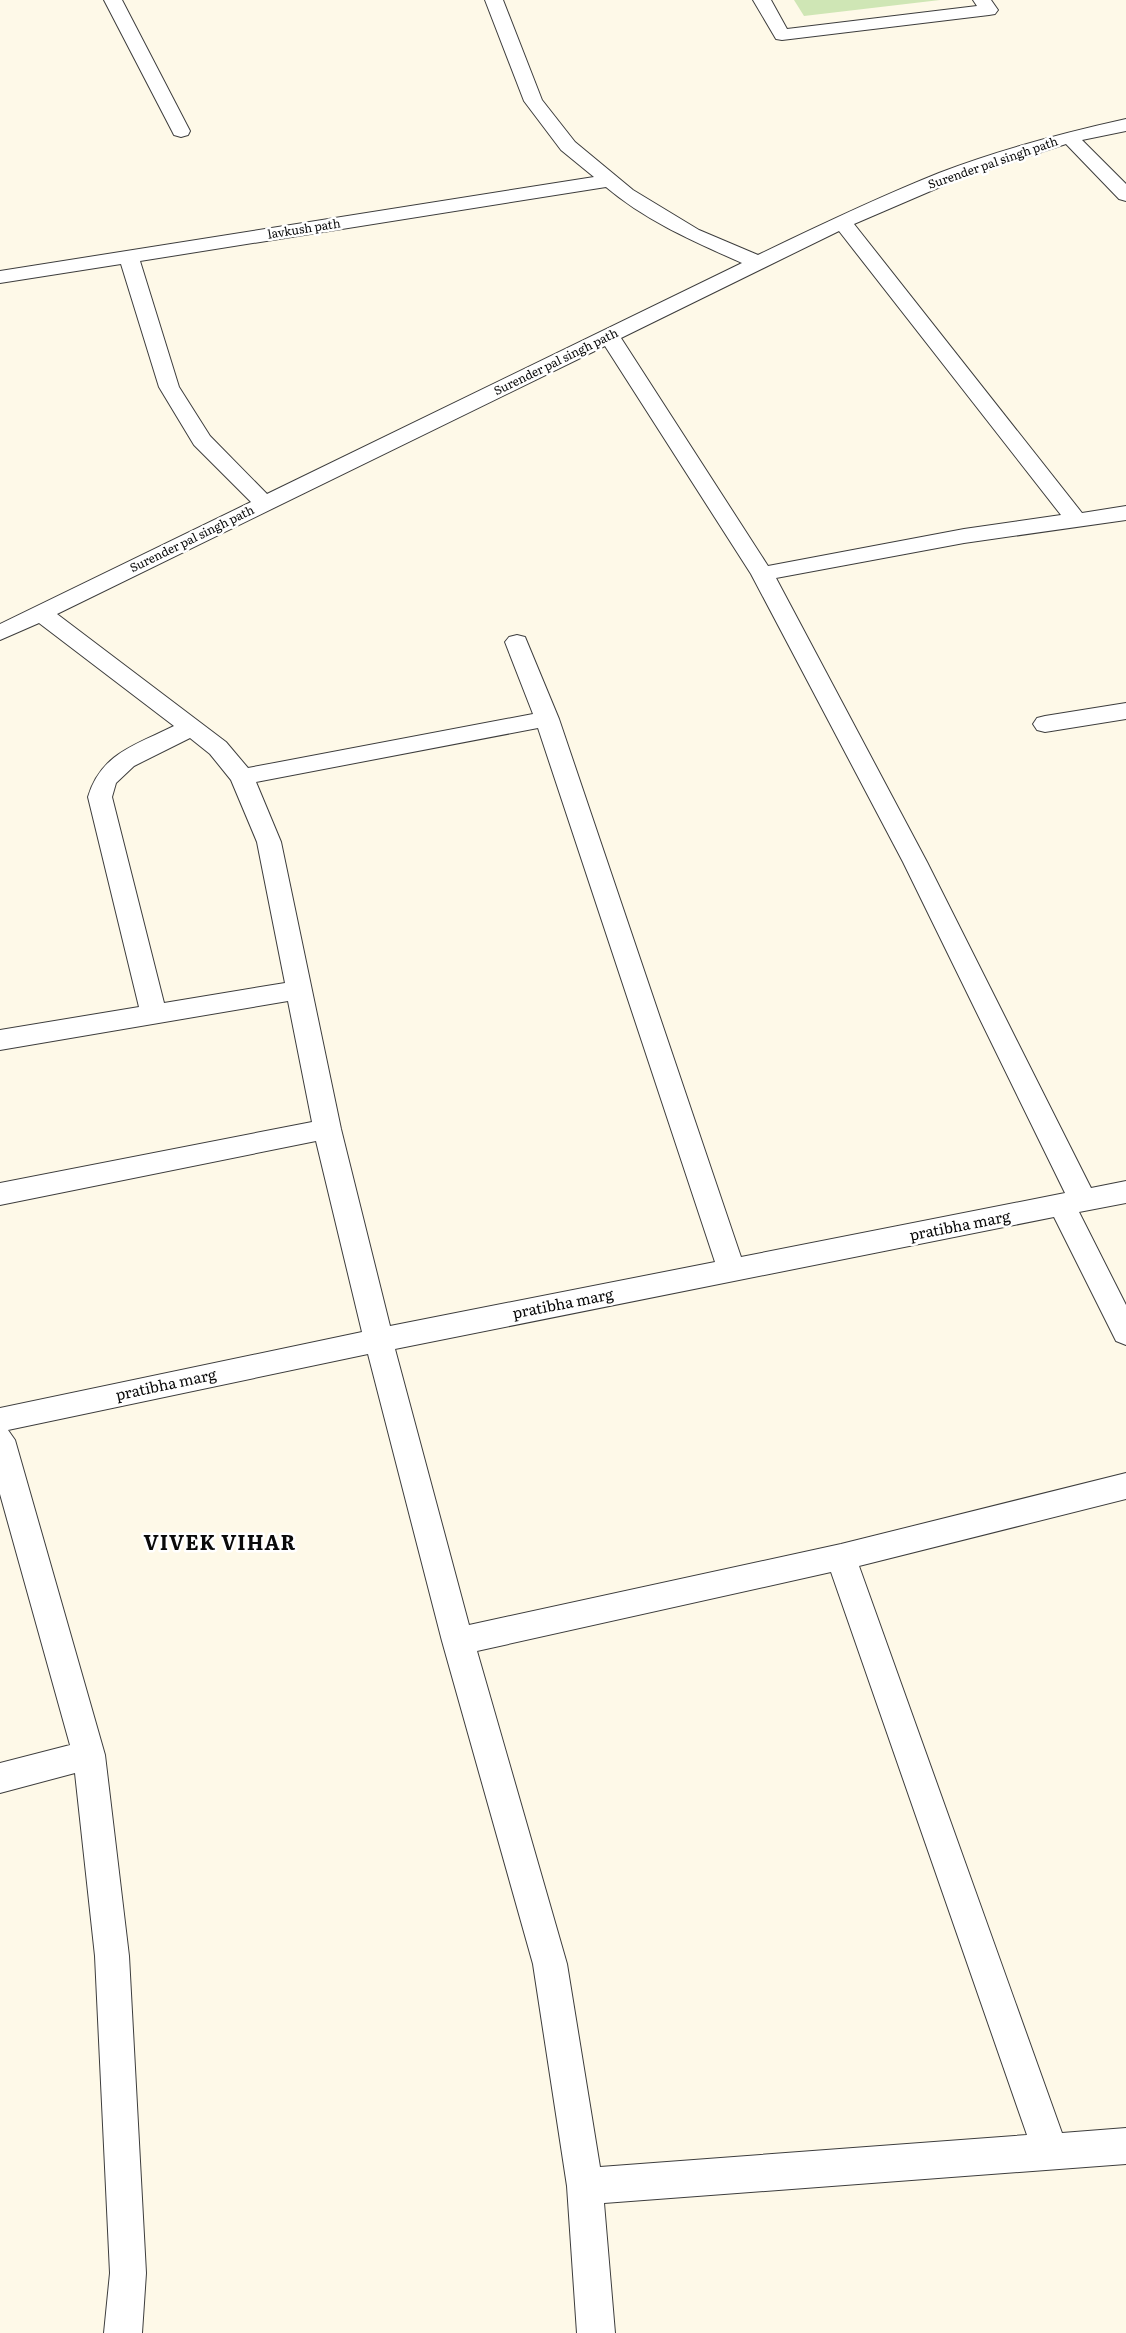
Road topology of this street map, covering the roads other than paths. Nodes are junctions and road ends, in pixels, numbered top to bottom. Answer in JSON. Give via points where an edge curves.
{"nodes":[{"id":1,"x":113,"y":0,"type":"edge"},
{"id":2,"x":494,"y":0,"type":"edge"},
{"id":3,"x":762,"y":0,"type":"edge"},
{"id":4,"x":982,"y":0,"type":"edge"},
{"id":5,"x":1126,"y":125,"type":"edge"},
{"id":6,"x":181,"y":131,"type":"dead end"},
{"id":7,"x":1069,"y":137,"type":"junction"},
{"id":8,"x":608,"y":181,"type":"junction"},
{"id":9,"x":1126,"y":195,"type":"edge"},
{"id":10,"x":842,"y":222,"type":"junction"},
{"id":11,"x":129,"y":256,"type":"junction"},
{"id":12,"x":759,"y":263,"type":"junction"},
{"id":13,"x":0,"y":277,"type":"edge"},
{"id":14,"x":609,"y":336,"type":"junction"},
{"id":15,"x":264,"y":504,"type":"junction"},
{"id":16,"x":1126,"y":513,"type":"edge"},
{"id":17,"x":1076,"y":520,"type":"junction"},
{"id":18,"x":762,"y":574,"type":"junction"},
{"id":19,"x":41,"y":613,"type":"junction"},
{"id":20,"x":0,"y":633,"type":"edge"},
{"id":21,"x":516,"y":642,"type":"dead end"},
{"id":22,"x":1126,"y":711,"type":"edge"},
{"id":23,"x":547,"y":719,"type":"junction"},
{"id":24,"x":1045,"y":724,"type":"dead end"},
{"id":25,"x":191,"y":728,"type":"junction"},
{"id":26,"x":242,"y":777,"type":"junction"},
{"id":27,"x":299,"y":990,"type":"junction"},
{"id":28,"x":154,"y":1015,"type":"junction"},
{"id":29,"x":0,"y":1040,"type":"edge"},
{"id":30,"x":327,"y":1129,"type":"junction"},
{"id":31,"x":1126,"y":1192,"type":"edge"},
{"id":32,"x":0,"y":1194,"type":"edge"},
{"id":33,"x":1073,"y":1203,"type":"junction"},
{"id":34,"x":732,"y":1271,"type":"junction"},
{"id":35,"x":1126,"y":1333,"type":"edge"},
{"id":36,"x":379,"y":1340,"type":"junction"},
{"id":37,"x":0,"y":1420,"type":"edge"},
{"id":38,"x":0,"y":1440,"type":"edge"},
{"id":39,"x":1126,"y":1486,"type":"edge"},
{"id":40,"x":841,"y":1557,"type":"junction"},
{"id":41,"x":458,"y":1641,"type":"junction"},
{"id":42,"x":89,"y":1755,"type":"junction"},
{"id":43,"x":0,"y":1778,"type":"edge"},
{"id":44,"x":1126,"y":2146,"type":"edge"},
{"id":45,"x":1051,"y":2152,"type":"junction"},
{"id":46,"x":585,"y":2186,"type":"junction"},
{"id":47,"x":123,"y":2333,"type":"edge"},
{"id":48,"x":596,"y":2333,"type":"edge"}],
"edges":[{"from":1,"to":6,"type":"street"},
{"from":2,"to":8,"type":"street","via":[[533,101],[568,146]]},
{"from":3,"to":4,"type":"street","via":[[782,35],[989,10]]},
{"from":5,"to":7,"type":"street","name":"Surender pal singh path"},
{"from":7,"to":9,"type":"street"},
{"from":7,"to":10,"type":"street","name":"Surender pal singh path","via":[[947,177]]},
{"from":8,"to":11,"type":"street","name":"lavkush path"},
{"from":8,"to":12,"type":"street","via":[[692,234]]},
{"from":10,"to":12,"type":"street","name":"Surender pal singh path"},
{"from":10,"to":17,"type":"street"},
{"from":11,"to":13,"type":"street","name":"lavkush path"},
{"from":11,"to":15,"type":"street","via":[[169,387],[202,440]]},
{"from":12,"to":14,"type":"street","name":"Surender pal singh path"},
{"from":14,"to":15,"type":"street","name":"Surender pal singh path"},
{"from":14,"to":18,"type":"street"},
{"from":15,"to":19,"type":"street","name":"Surender pal singh path"},
{"from":16,"to":17,"type":"street"},
{"from":17,"to":18,"type":"street","via":[[964,536]]},
{"from":18,"to":33,"type":"street","via":[[915,862]]},
{"from":19,"to":20,"type":"street","name":"Surender pal singh path"},
{"from":19,"to":25,"type":"street"},
{"from":21,"to":23,"type":"street"},
{"from":22,"to":24,"type":"street"},
{"from":23,"to":26,"type":"street"},
{"from":23,"to":34,"type":"street"},
{"from":25,"to":26,"type":"street","via":[[218,748]]},
{"from":25,"to":28,"type":"street","via":[[125,760],[104,780],[100,797]]},
{"from":26,"to":27,"type":"street","via":[[268,842]]},
{"from":27,"to":28,"type":"street"},
{"from":27,"to":30,"type":"street"},
{"from":28,"to":29,"type":"street"},
{"from":30,"to":32,"type":"street"},
{"from":30,"to":36,"type":"street"},
{"from":31,"to":33,"type":"street","name":"pratibha marg"},
{"from":33,"to":34,"type":"street","name":"pratibha marg"},
{"from":33,"to":35,"type":"street"},
{"from":34,"to":36,"type":"street","name":"pratibha marg"},
{"from":36,"to":37,"type":"street","name":"pratibha marg"},
{"from":36,"to":41,"type":"street"},
{"from":38,"to":42,"type":"street"},
{"from":39,"to":40,"type":"street"},
{"from":40,"to":41,"type":"street"},
{"from":40,"to":45,"type":"street"},
{"from":41,"to":46,"type":"street","via":[[550,1964]]},
{"from":42,"to":43,"type":"street"},
{"from":42,"to":47,"type":"street","via":[[112,1966],[128,2273]]},
{"from":44,"to":45,"type":"street"},
{"from":45,"to":46,"type":"street"},
{"from":46,"to":48,"type":"street"}]}
